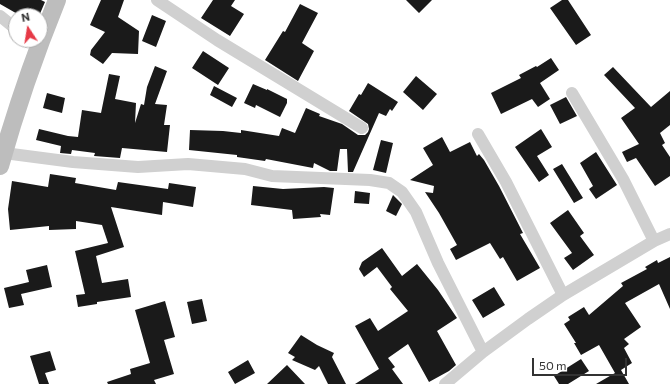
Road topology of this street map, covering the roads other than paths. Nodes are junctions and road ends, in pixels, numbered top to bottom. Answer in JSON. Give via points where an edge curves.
{"nodes":[{"id":1,"x":57,"y":0,"type":"edge"},
{"id":2,"x":157,"y":0,"type":"edge"},
{"id":3,"x":0,"y":16,"type":"edge"},
{"id":4,"x":48,"y":17,"type":"edge"},
{"id":5,"x":8,"y":22,"type":"edge"},
{"id":6,"x":33,"y":48,"type":"edge"},
{"id":7,"x":572,"y":93,"type":"dead end"},
{"id":8,"x":362,"y":128,"type":"dead end"},
{"id":9,"x":478,"y":134,"type":"dead end"},
{"id":10,"x":2,"y":159,"type":"edge"},
{"id":11,"x":670,"y":234,"type":"edge"},
{"id":12,"x":654,"y":241,"type":"junction"},
{"id":13,"x":563,"y":295,"type":"junction"},
{"id":14,"x":483,"y":352,"type":"junction"},
{"id":15,"x":445,"y":384,"type":"edge"}],
"edges":[{"from":1,"to":4,"type":"street"},
{"from":2,"to":8,"type":"street","via":[[217,40]]},
{"from":3,"to":5,"type":"street"},
{"from":6,"to":10,"type":"street"},
{"from":7,"to":12,"type":"street","via":[[623,179]]},
{"from":9,"to":13,"type":"street","via":[[506,182]]},
{"from":10,"to":14,"type":"street","via":[[138,167],[188,164],[245,169],[272,176],[389,183],[402,192],[416,212],[438,263]]},
{"from":11,"to":12,"type":"street"},
{"from":12,"to":13,"type":"street"},
{"from":13,"to":14,"type":"street"},
{"from":14,"to":15,"type":"street"}]}
